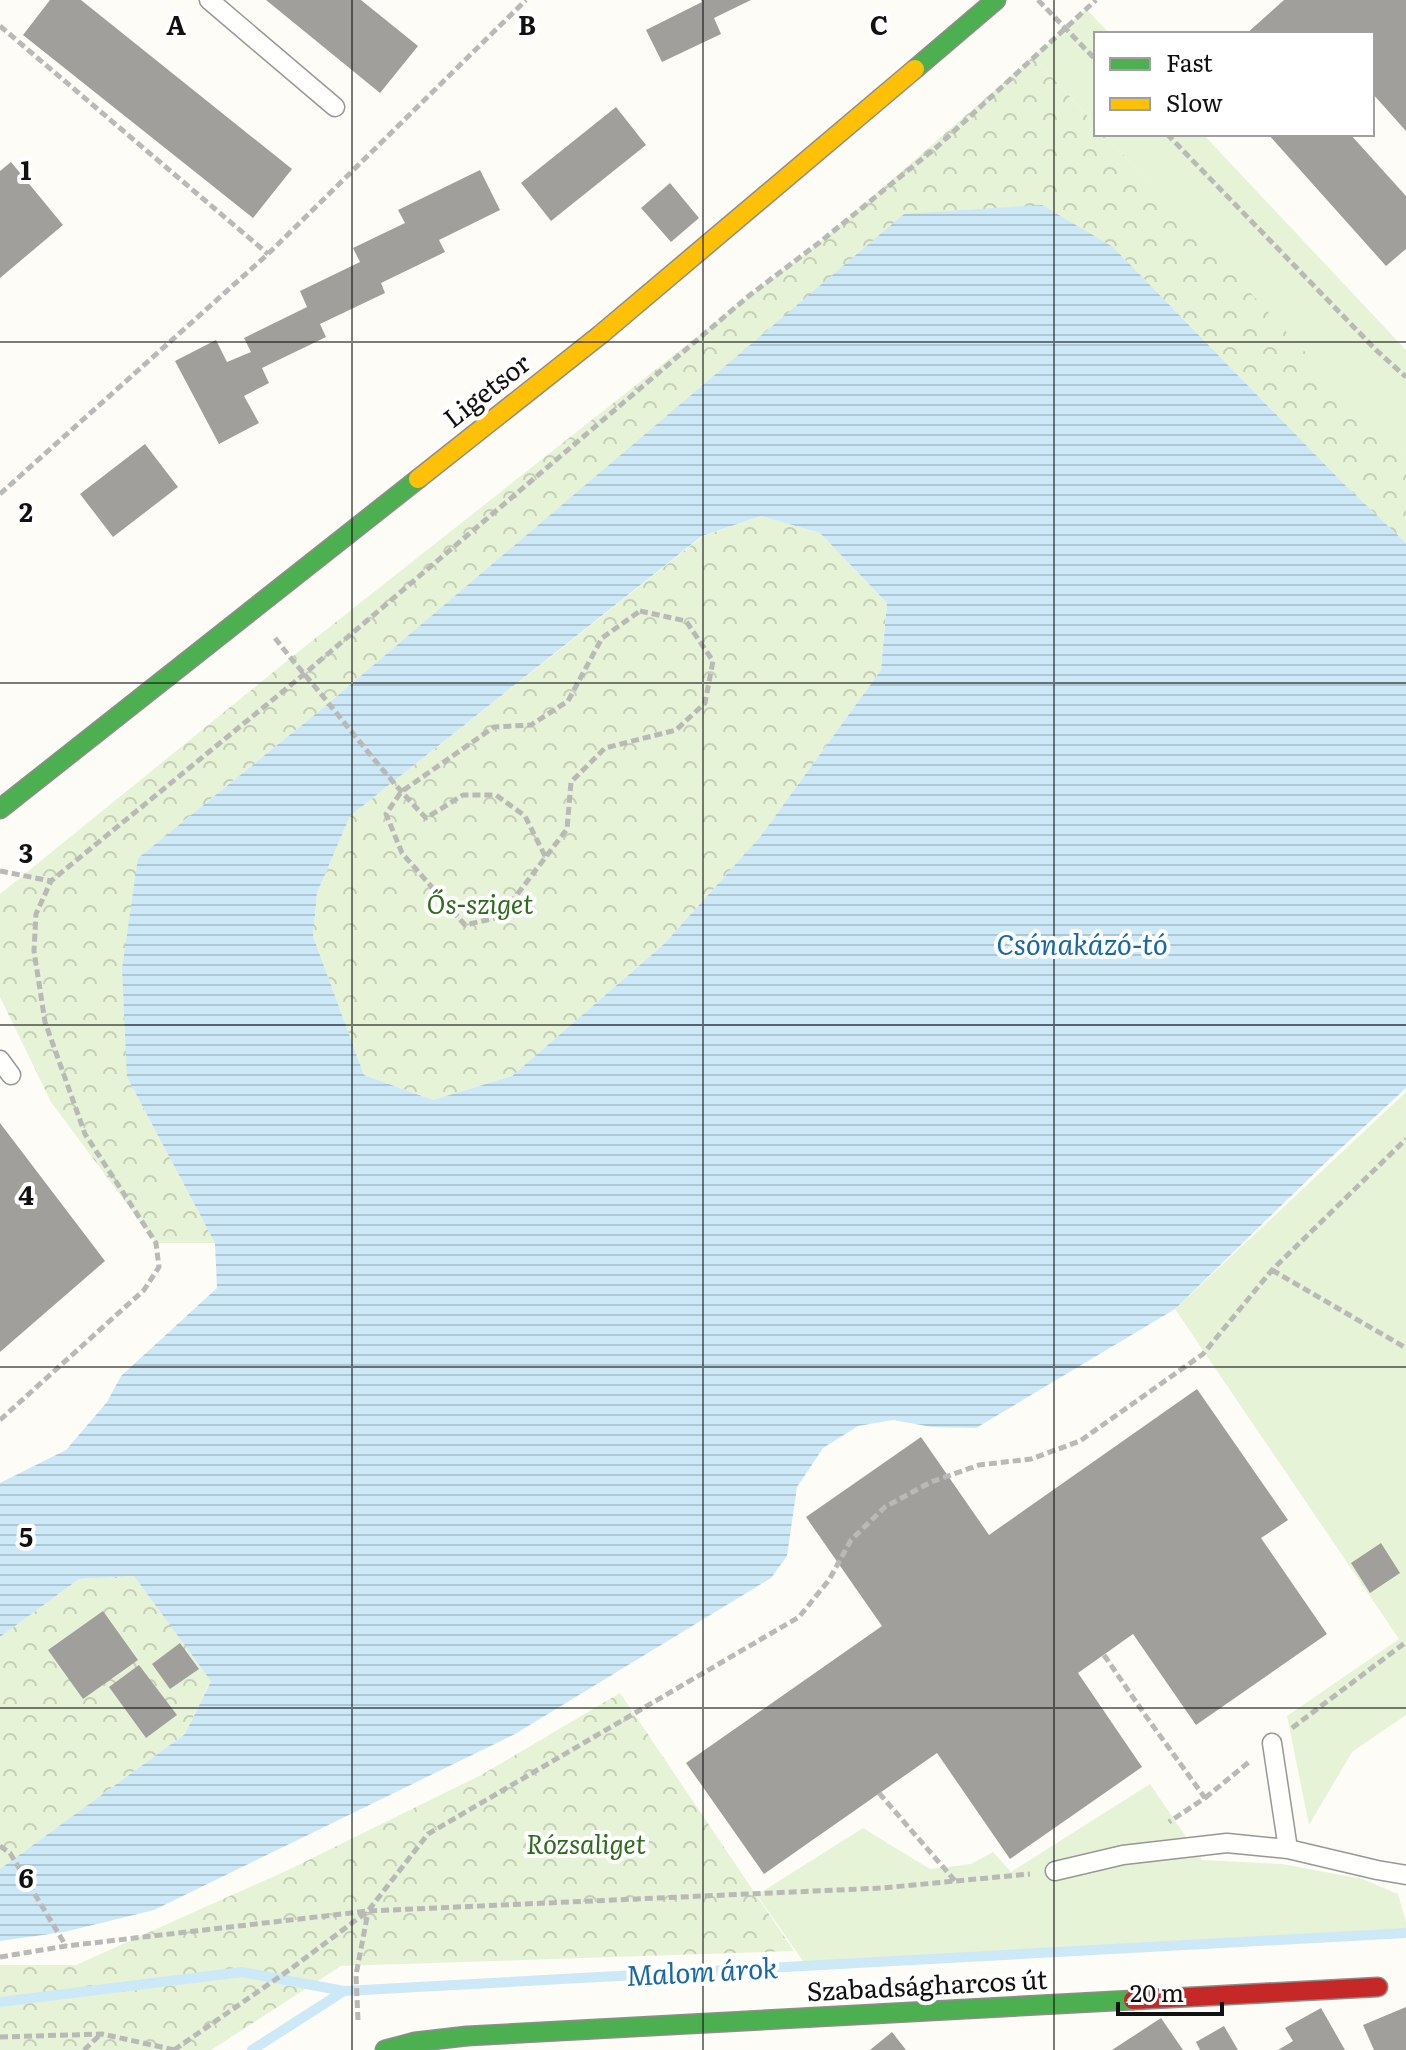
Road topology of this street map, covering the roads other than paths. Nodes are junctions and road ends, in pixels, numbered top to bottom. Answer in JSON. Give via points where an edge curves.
{"nodes":[{"id":1,"x":209,"y":0,"type":"edge"},
{"id":2,"x":996,"y":0,"type":"edge"},
{"id":3,"x":335,"y":107,"type":"dead end"},
{"id":4,"x":0,"y":809,"type":"edge"},
{"id":5,"x":1272,"y":1743,"type":"road end"},
{"id":6,"x":1288,"y":1849,"type":"junction"},
{"id":7,"x":1055,"y":1871,"type":"road end"},
{"id":8,"x":1406,"y":1875,"type":"edge"},
{"id":9,"x":1378,"y":1987,"type":"dead end"},
{"id":10,"x":385,"y":2050,"type":"edge"}],
"edges":[{"from":1,"to":3,"type":"lane"},
{"from":2,"to":4,"type":"street","name":"Ligetsor","via":[[600,335]]},
{"from":5,"to":6,"type":"lane"},
{"from":6,"to":7,"type":"lane","via":[[1227,1843],[1123,1855]]},
{"from":6,"to":8,"type":"lane"},
{"from":9,"to":10,"type":"street","name":"Szabadságharcos út","via":[[467,2036]]}]}
